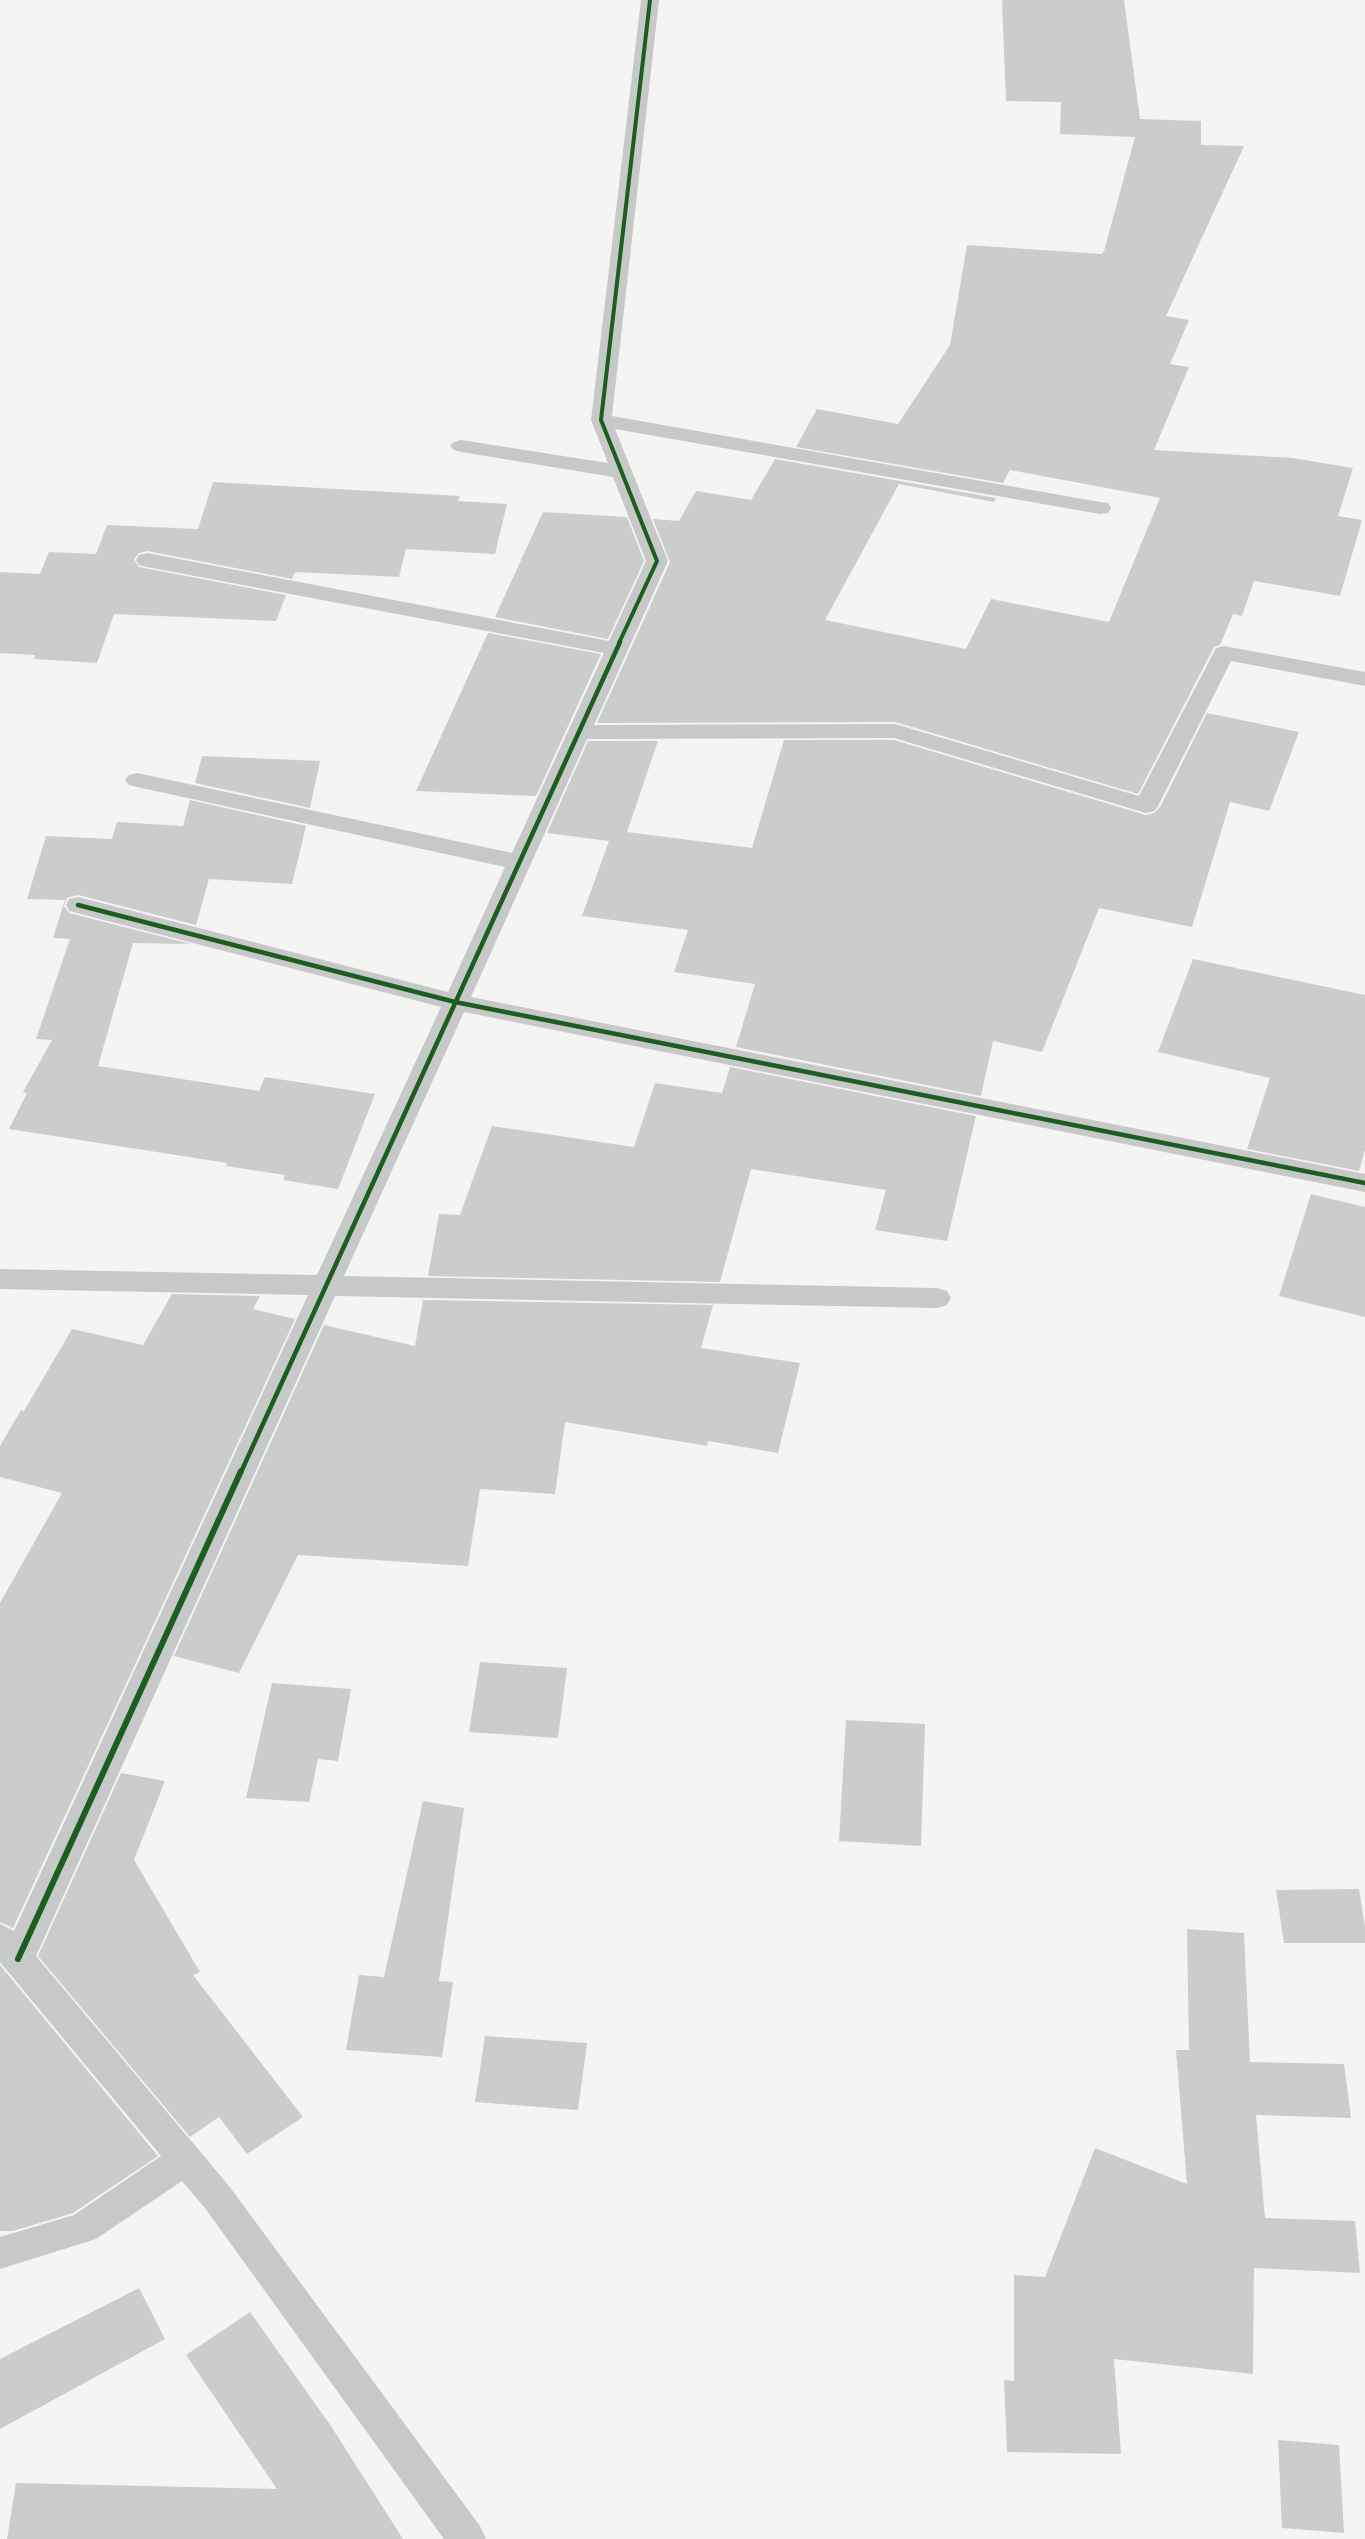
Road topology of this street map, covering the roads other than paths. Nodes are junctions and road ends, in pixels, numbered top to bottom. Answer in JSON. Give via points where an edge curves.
{"nodes":[{"id":1,"x":650,"y":0,"type":"edge"},
{"id":2,"x":602,"y":420,"type":"junction"},
{"id":3,"x":461,"y":446,"type":"dead end"},
{"id":4,"x":622,"y":472,"type":"junction"},
{"id":5,"x":1100,"y":508,"type":"dead end"},
{"id":6,"x":147,"y":560,"type":"dead end"},
{"id":7,"x":617,"y":649,"type":"junction"},
{"id":8,"x":1365,"y":679,"type":"edge"},
{"id":9,"x":579,"y":732,"type":"junction"},
{"id":10,"x":137,"y":780,"type":"dead end"},
{"id":11,"x":519,"y":862,"type":"junction"},
{"id":12,"x":78,"y":905,"type":"dead end"},
{"id":13,"x":456,"y":1002,"type":"junction"},
{"id":14,"x":1365,"y":1183,"type":"edge"},
{"id":15,"x":0,"y":1279,"type":"edge"},
{"id":16,"x":326,"y":1284,"type":"junction"},
{"id":17,"x":937,"y":1298,"type":"dead end"},
{"id":18,"x":9,"y":1948,"type":"edge"},
{"id":19,"x":185,"y":2159,"type":"junction"},
{"id":20,"x":0,"y":2253,"type":"edge"},
{"id":21,"x":468,"y":2539,"type":"edge"}],
"edges":[{"from":1,"to":2,"type":"street"},
{"from":2,"to":4,"type":"street"},
{"from":2,"to":5,"type":"street"},
{"from":3,"to":4,"type":"street"},
{"from":4,"to":7,"type":"street","via":[[656,561]]},
{"from":6,"to":7,"type":"street"},
{"from":7,"to":9,"type":"street"},
{"from":8,"to":9,"type":"street","via":[[1224,653],[1146,806],[895,731]]},
{"from":9,"to":11,"type":"street"},
{"from":10,"to":11,"type":"street"},
{"from":11,"to":13,"type":"street"},
{"from":12,"to":13,"type":"street"},
{"from":13,"to":14,"type":"street"},
{"from":13,"to":16,"type":"street"},
{"from":15,"to":16,"type":"street"},
{"from":16,"to":17,"type":"street"},
{"from":16,"to":18,"type":"street"},
{"from":18,"to":19,"type":"street"},
{"from":19,"to":20,"type":"street","via":[[84,2228]]},
{"from":19,"to":21,"type":"street","via":[[217,2197]]}]}
